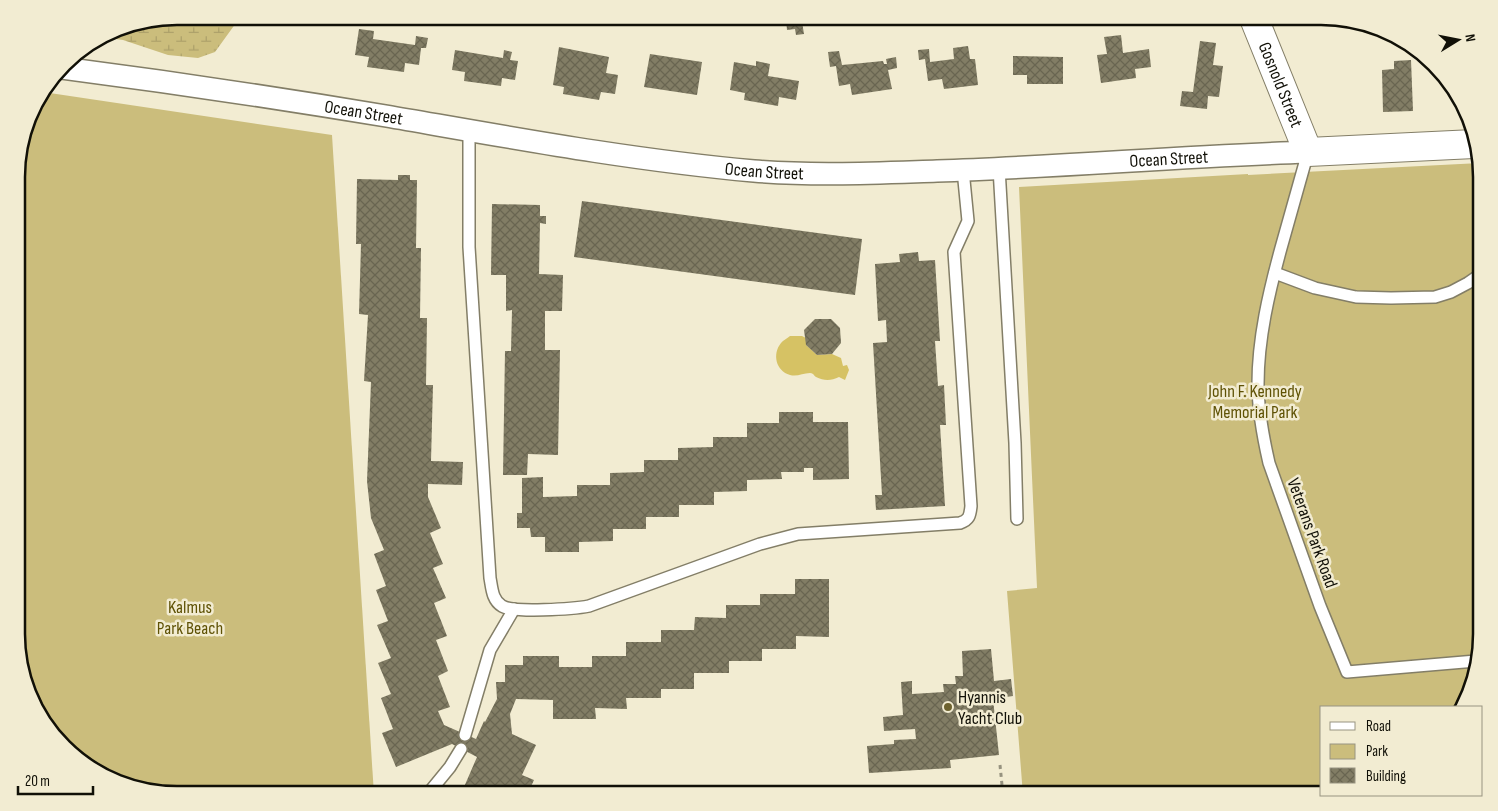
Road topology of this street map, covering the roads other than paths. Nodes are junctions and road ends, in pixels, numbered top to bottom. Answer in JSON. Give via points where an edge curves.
{"nodes":[{"id":1,"x":1257,"y":25,"type":"edge"},
{"id":2,"x":71,"y":69,"type":"edge"},
{"id":3,"x":469,"y":131,"type":"junction"},
{"id":4,"x":1469,"y":144,"type":"edge"},
{"id":5,"x":1308,"y":152,"type":"junction"},
{"id":6,"x":999,"y":168,"type":"junction"},
{"id":7,"x":963,"y":170,"type":"junction"},
{"id":8,"x":1275,"y":273,"type":"junction"},
{"id":9,"x":1473,"y":280,"type":"edge"},
{"id":10,"x":1017,"y":519,"type":"dead end"},
{"id":11,"x":514,"y":609,"type":"junction"},
{"id":12,"x":1470,"y":661,"type":"edge"},
{"id":13,"x":465,"y":735,"type":"dead end"},
{"id":14,"x":461,"y":749,"type":"dead end"},
{"id":15,"x":434,"y":786,"type":"edge"}],
"edges":[{"from":1,"to":5,"type":"main road","name":"Gosnold Street"},
{"from":2,"to":3,"type":"street","name":"Ocean Street"},
{"from":3,"to":7,"type":"street","name":"Ocean Street","via":[[628,156],[755,171],[816,174]]},
{"from":3,"to":11,"type":"lane","via":[[469,247],[490,578],[495,600],[502,607]]},
{"from":4,"to":5,"type":"main road","name":"Ocean Street"},
{"from":5,"to":6,"type":"street","name":"Ocean Street"},
{"from":5,"to":8,"type":"lane","name":"Veterans Park Road"},
{"from":6,"to":7,"type":"street","name":"Ocean Street"},
{"from":6,"to":10,"type":"lane"},
{"from":7,"to":11,"type":"lane","via":[[968,221],[954,252],[971,506],[966,521],[787,536],[589,606]]},
{"from":8,"to":9,"type":"lane","via":[[1315,288],[1356,297],[1435,298]]},
{"from":8,"to":12,"type":"lane","name":"Veterans Park Road","via":[[1260,347],[1258,383],[1263,439],[1276,484],[1347,672]]},
{"from":11,"to":13,"type":"lane","via":[[490,650]]},
{"from":14,"to":15,"type":"lane"}]}
